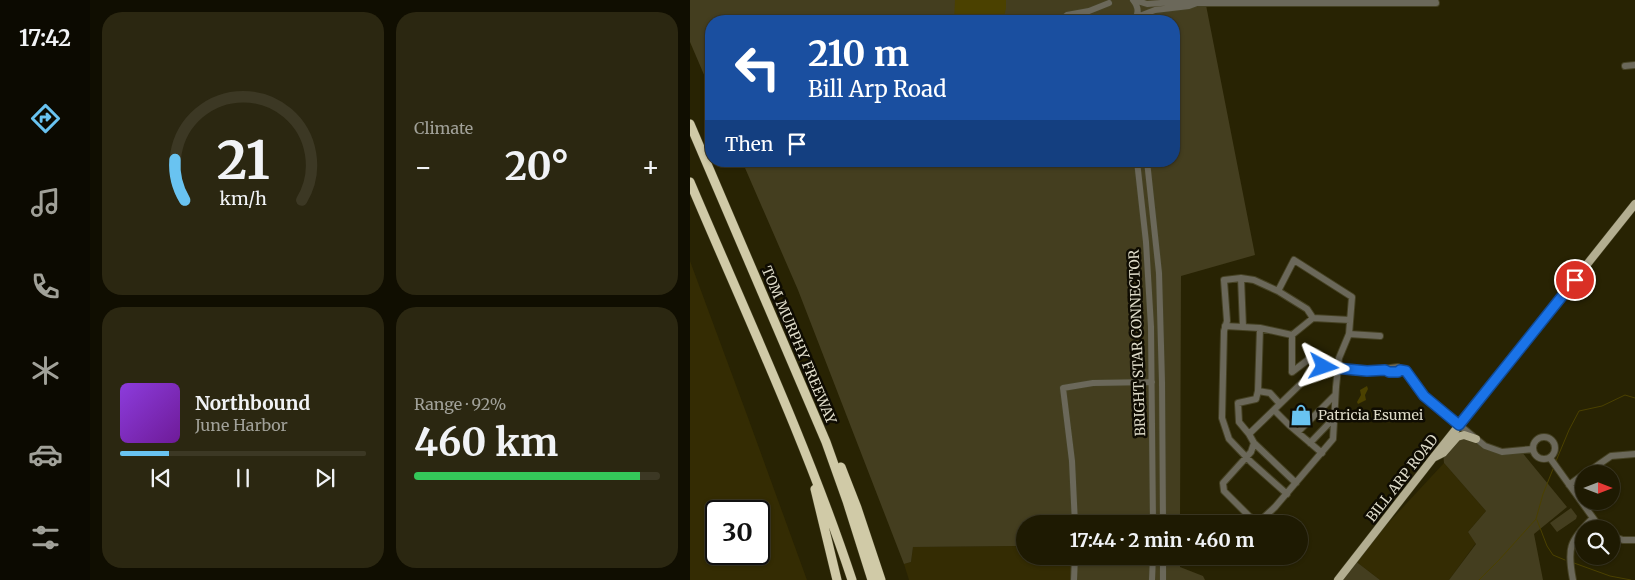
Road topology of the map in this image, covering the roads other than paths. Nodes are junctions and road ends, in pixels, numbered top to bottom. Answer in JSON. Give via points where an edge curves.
{"nodes":[{"id":1,"x":1134,"y":0,"type":"edge"},
{"id":2,"x":1435,"y":1,"type":"edge"},
{"id":3,"x":1111,"y":2,"type":"edge"},
{"id":4,"x":1197,"y":3,"type":"junction"},
{"id":5,"x":1067,"y":15,"type":"edge"},
{"id":6,"x":1108,"y":15,"type":"edge"},
{"id":7,"x":1136,"y":15,"type":"edge"},
{"id":8,"x":1144,"y":15,"type":"edge"},
{"id":9,"x":1635,"y":64,"type":"edge"},
{"id":10,"x":1625,"y":66,"type":"dead end"},
{"id":11,"x":690,"y":124,"type":"edge"},
{"id":12,"x":705,"y":159,"type":"edge"},
{"id":13,"x":708,"y":167,"type":"edge"},
{"id":14,"x":1138,"y":167,"type":"edge"},
{"id":15,"x":1148,"y":167,"type":"edge"},
{"id":16,"x":690,"y":182,"type":"edge"},
{"id":17,"x":1635,"y":204,"type":"edge"},
{"id":18,"x":1241,"y":278,"type":"junction"},
{"id":19,"x":1278,"y":291,"type":"junction"},
{"id":20,"x":1313,"y":318,"type":"junction"},
{"id":21,"x":1350,"y":320,"type":"junction"},
{"id":22,"x":1225,"y":326,"type":"junction"},
{"id":23,"x":1243,"y":327,"type":"junction"},
{"id":24,"x":1260,"y":328,"type":"junction"},
{"id":25,"x":1349,"y":334,"type":"junction"},
{"id":26,"x":1292,"y":335,"type":"junction"},
{"id":27,"x":1380,"y":336,"type":"dead end"},
{"id":28,"x":1313,"y":356,"type":"dead end"},
{"id":29,"x":1338,"y":368,"type":"junction"},
{"id":30,"x":1152,"y":382,"type":"junction"},
{"id":31,"x":1258,"y":391,"type":"junction"},
{"id":32,"x":1335,"y":394,"type":"junction"},
{"id":33,"x":1280,"y":404,"type":"junction"},
{"id":34,"x":1274,"y":410,"type":"junction"},
{"id":35,"x":1334,"y":418,"type":"junction"},
{"id":36,"x":1459,"y":425,"type":"junction"},
{"id":37,"x":1298,"y":432,"type":"junction"},
{"id":38,"x":1249,"y":434,"type":"junction"},
{"id":39,"x":1476,"y":439,"type":"junction"},
{"id":40,"x":826,"y":442,"type":"junction"},
{"id":41,"x":1254,"y":443,"type":"junction"},
{"id":42,"x":1310,"y":443,"type":"junction"},
{"id":43,"x":1533,"y":449,"type":"junction"},
{"id":44,"x":1322,"y":453,"type":"junction"},
{"id":45,"x":1635,"y":454,"type":"edge"},
{"id":46,"x":1246,"y":457,"type":"junction"},
{"id":47,"x":1433,"y":458,"type":"junction"},
{"id":48,"x":1550,"y":458,"type":"junction"},
{"id":49,"x":808,"y":460,"type":"junction"},
{"id":50,"x":1596,"y":465,"type":"edge"},
{"id":51,"x":1575,"y":481,"type":"edge"},
{"id":52,"x":1296,"y":483,"type":"junction"},
{"id":53,"x":1570,"y":485,"type":"junction"},
{"id":54,"x":1287,"y":494,"type":"junction"},
{"id":55,"x":1074,"y":515,"type":"edge"},
{"id":56,"x":1153,"y":515,"type":"edge"},
{"id":57,"x":1163,"y":515,"type":"edge"},
{"id":58,"x":1592,"y":519,"type":"joint"},
{"id":59,"x":1620,"y":539,"type":"edge"},
{"id":60,"x":1635,"y":540,"type":"edge"},
{"id":61,"x":1075,"y":565,"type":"edge"},
{"id":62,"x":1153,"y":565,"type":"edge"},
{"id":63,"x":1163,"y":565,"type":"edge"},
{"id":64,"x":837,"y":580,"type":"edge"},
{"id":65,"x":852,"y":580,"type":"edge"},
{"id":66,"x":872,"y":580,"type":"edge"},
{"id":67,"x":881,"y":580,"type":"edge"},
{"id":68,"x":1074,"y":580,"type":"edge"},
{"id":69,"x":1152,"y":580,"type":"edge"},
{"id":70,"x":1163,"y":580,"type":"edge"},
{"id":71,"x":1338,"y":580,"type":"edge"},
{"id":72,"x":1574,"y":580,"type":"edge"}],
"edges":[{"from":1,"to":4,"type":"street","via":[[1147,4]]},
{"from":1,"to":7,"type":"street","via":[[1138,7]]},
{"from":2,"to":4,"type":"street"},
{"from":3,"to":5,"type":"street"},
{"from":3,"to":6,"type":"street"},
{"from":4,"to":8,"type":"street"},
{"from":9,"to":10,"type":"street"},
{"from":11,"to":12,"type":"highway","name":"TOM MURPHY FREEWAY"},
{"from":13,"to":40,"type":"highway","name":"TOM MURPHY FREEWAY"},
{"from":14,"to":30,"type":"street","name":"BRIGHT STAR CONNECTOR","via":[[1149,274]]},
{"from":15,"to":57,"type":"street","name":"BRIGHT STAR CONNECTOR","via":[[1159,273]]},
{"from":16,"to":49,"type":"highway"},
{"from":17,"to":36,"type":"main road","name":"BILL ARP ROAD"},
{"from":18,"to":19,"type":"street"},
{"from":18,"to":22,"type":"street","via":[[1224,280]]},
{"from":18,"to":23,"type":"street"},
{"from":19,"to":20,"type":"street","via":[[1307,309]]},
{"from":19,"to":21,"type":"street","via":[[1294,260],[1352,297]]},
{"from":20,"to":21,"type":"street"},
{"from":20,"to":26,"type":"street"},
{"from":21,"to":25,"type":"street"},
{"from":22,"to":23,"type":"street"},
{"from":22,"to":46,"type":"street","via":[[1222,418],[1230,439]]},
{"from":23,"to":24,"type":"street"},
{"from":24,"to":26,"type":"street"},
{"from":24,"to":31,"type":"street"},
{"from":25,"to":27,"type":"street"},
{"from":25,"to":29,"type":"street"},
{"from":26,"to":28,"type":"street","via":[[1292,372]]},
{"from":29,"to":32,"type":"street"},
{"from":29,"to":33,"type":"street","via":[[1324,367],[1312,373]]},
{"from":29,"to":36,"type":"street","via":[[1406,371],[1424,396]]},
{"from":30,"to":55,"type":"street","via":[[1094,383],[1063,388]]},
{"from":30,"to":56,"type":"street","name":"BRIGHT STAR CONNECTOR"},
{"from":31,"to":33,"type":"street","via":[[1270,393]]},
{"from":31,"to":38,"type":"street","via":[[1256,399],[1238,403],[1239,422]]},
{"from":32,"to":35,"type":"street"},
{"from":32,"to":37,"type":"street"},
{"from":33,"to":34,"type":"street"},
{"from":34,"to":37,"type":"street"},
{"from":34,"to":38,"type":"street"},
{"from":35,"to":42,"type":"street"},
{"from":35,"to":44,"type":"street","via":[[1333,439]]},
{"from":36,"to":39,"type":"street"},
{"from":36,"to":47,"type":"main road","name":"BILL ARP ROAD"},
{"from":37,"to":42,"type":"street"},
{"from":38,"to":41,"type":"street"},
{"from":39,"to":43,"type":"street","via":[[1502,452]]},
{"from":39,"to":47,"type":"main road","via":[[1464,435],[1457,437],[1443,453]]},
{"from":40,"to":66,"type":"highway","name":"TOM MURPHY FREEWAY"},
{"from":40,"to":67,"type":"highway","via":[[847,480]]},
{"from":41,"to":46,"type":"street"},
{"from":41,"to":52,"type":"street"},
{"from":42,"to":44,"type":"street"},
{"from":43,"to":48,"type":"street","via":[[1540,458]]},
{"from":43,"to":48,"type":"street","via":[[1536,440],[1548,436],[1555,443]]},
{"from":44,"to":52,"type":"street"},
{"from":45,"to":50,"type":"street","via":[[1612,456]]},
{"from":46,"to":54,"type":"street"},
{"from":46,"to":54,"type":"street","via":[[1223,483],[1224,491],[1250,517],[1260,521]]},
{"from":47,"to":71,"type":"main road","name":"BILL ARP ROAD"},
{"from":48,"to":53,"type":"street"},
{"from":49,"to":64,"type":"highway"},
{"from":49,"to":65,"type":"highway"},
{"from":51,"to":53,"type":"street"},
{"from":52,"to":54,"type":"street"},
{"from":53,"to":58,"type":"street"},
{"from":58,"to":72,"type":"street","via":[[1579,532],[1571,547],[1569,560]]},
{"from":59,"to":60,"type":"street"},
{"from":61,"to":68,"type":"street"},
{"from":62,"to":69,"type":"street"},
{"from":63,"to":70,"type":"street"}]}
